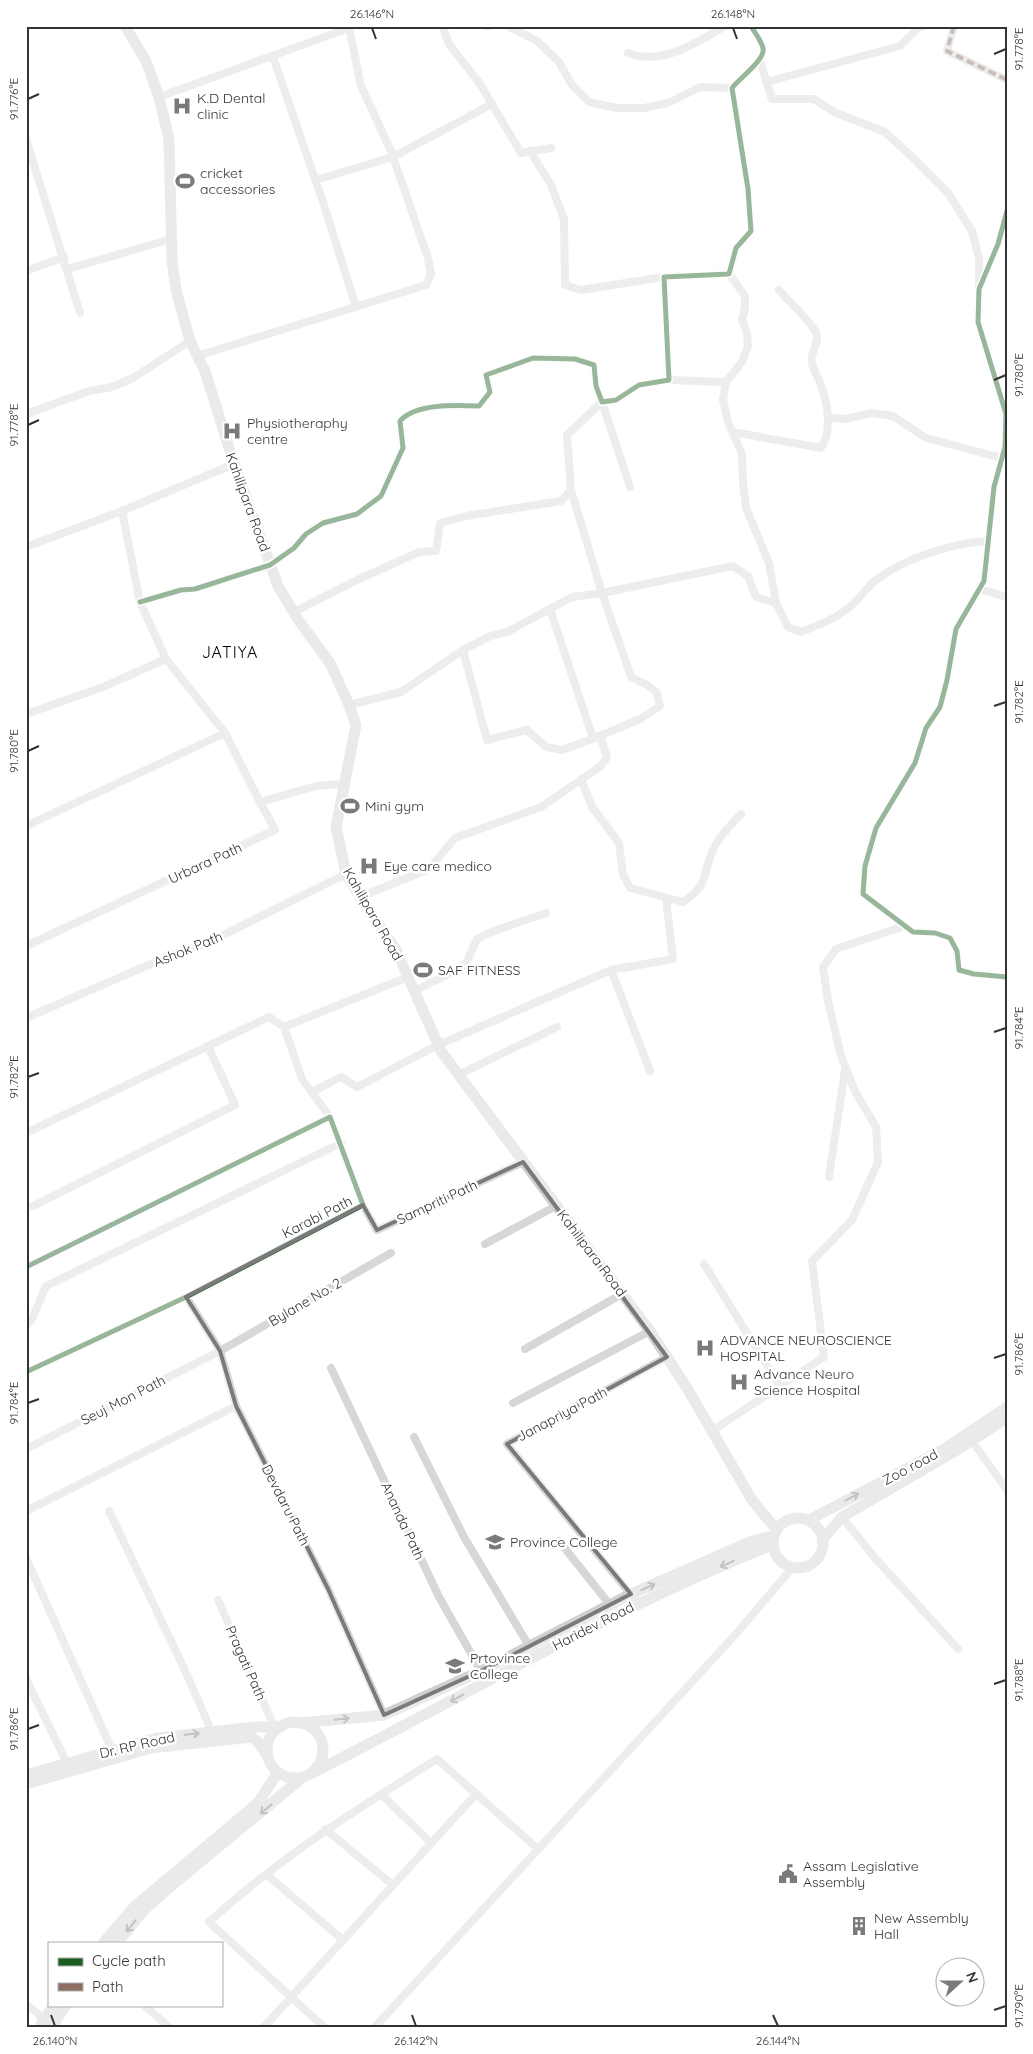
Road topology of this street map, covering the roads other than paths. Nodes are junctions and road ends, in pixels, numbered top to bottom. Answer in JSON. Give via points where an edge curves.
{"nodes":[{"id":1,"x":125,"y":26,"type":"edge"},
{"id":2,"x":484,"y":26,"type":"edge"},
{"id":3,"x":489,"y":26,"type":"edge"},
{"id":4,"x":508,"y":26,"type":"edge"},
{"id":5,"x":725,"y":26,"type":"edge"},
{"id":6,"x":751,"y":26,"type":"edge"},
{"id":7,"x":924,"y":26,"type":"edge"},
{"id":8,"x":954,"y":26,"type":"edge"},
{"id":9,"x":350,"y":27,"type":"edge"},
{"id":10,"x":445,"y":28,"type":"edge"},
{"id":11,"x":628,"y":53,"type":"dead end"},
{"id":12,"x":273,"y":57,"type":"junction"},
{"id":13,"x":760,"y":61,"type":"junction"},
{"id":14,"x":1007,"y":80,"type":"edge"},
{"id":15,"x":766,"y":82,"type":"junction"},
{"id":16,"x":732,"y":88,"type":"junction"},
{"id":17,"x":159,"y":97,"type":"junction"},
{"id":18,"x":492,"y":104,"type":"junction"},
{"id":19,"x":27,"y":145,"type":"edge"},
{"id":20,"x":551,"y":148,"type":"dead end"},
{"id":21,"x":530,"y":151,"type":"junction"},
{"id":22,"x":393,"y":157,"type":"junction"},
{"id":23,"x":316,"y":180,"type":"junction"},
{"id":24,"x":1007,"y":211,"type":"edge"},
{"id":25,"x":171,"y":239,"type":"junction"},
{"id":26,"x":64,"y":257,"type":"junction"},
{"id":27,"x":68,"y":269,"type":"junction"},
{"id":28,"x":26,"y":271,"type":"edge"},
{"id":29,"x":729,"y":274,"type":"junction"},
{"id":30,"x":664,"y":277,"type":"junction"},
{"id":31,"x":979,"y":289,"type":"junction"},
{"id":32,"x":779,"y":290,"type":"dead end"},
{"id":33,"x":356,"y":307,"type":"junction"},
{"id":34,"x":80,"y":313,"type":"dead end"},
{"id":35,"x":190,"y":341,"type":"junction"},
{"id":36,"x":197,"y":356,"type":"junction"},
{"id":37,"x":669,"y":380,"type":"junction"},
{"id":38,"x":726,"y":382,"type":"junction"},
{"id":39,"x":602,"y":402,"type":"junction"},
{"id":40,"x":26,"y":414,"type":"edge"},
{"id":41,"x":828,"y":418,"type":"junction"},
{"id":42,"x":733,"y":432,"type":"junction"},
{"id":43,"x":1002,"y":458,"type":"junction"},
{"id":44,"x":234,"y":464,"type":"junction"},
{"id":45,"x":630,"y":486,"type":"dead end"},
{"id":46,"x":571,"y":490,"type":"junction"},
{"id":47,"x":122,"y":511,"type":"junction"},
{"id":48,"x":988,"y":541,"type":"junction"},
{"id":49,"x":26,"y":547,"type":"edge"},
{"id":50,"x":270,"y":565,"type":"junction"},
{"id":51,"x":979,"y":588,"type":"junction"},
{"id":52,"x":602,"y":593,"type":"junction"},
{"id":53,"x":1007,"y":597,"type":"edge"},
{"id":54,"x":140,"y":602,"type":"junction"},
{"id":55,"x":776,"y":603,"type":"junction"},
{"id":56,"x":550,"y":609,"type":"junction"},
{"id":57,"x":294,"y":612,"type":"junction"},
{"id":58,"x":463,"y":650,"type":"junction"},
{"id":59,"x":166,"y":659,"type":"junction"},
{"id":60,"x":349,"y":705,"type":"junction"},
{"id":61,"x":26,"y":714,"type":"edge"},
{"id":62,"x":226,"y":733,"type":"junction"},
{"id":63,"x":596,"y":737,"type":"junction"},
{"id":64,"x":581,"y":779,"type":"junction"},
{"id":65,"x":345,"y":784,"type":"junction"},
{"id":66,"x":260,"y":802,"type":"junction"},
{"id":67,"x":741,"y":814,"type":"dead end"},
{"id":68,"x":26,"y":826,"type":"edge"},
{"id":69,"x":346,"y":874,"type":"junction"},
{"id":70,"x":360,"y":897,"type":"junction"},
{"id":71,"x":666,"y":898,"type":"junction"},
{"id":72,"x":546,"y":913,"type":"dead end"},
{"id":73,"x":904,"y":926,"type":"junction"},
{"id":74,"x":26,"y":946,"type":"edge"},
{"id":75,"x":611,"y":970,"type":"junction"},
{"id":76,"x":1007,"y":976,"type":"edge"},
{"id":77,"x":408,"y":977,"type":"junction"},
{"id":78,"x":414,"y":991,"type":"junction"},
{"id":79,"x":26,"y":1018,"type":"edge"},
{"id":80,"x":284,"y":1027,"type":"junction"},
{"id":81,"x":557,"y":1027,"type":"dead end"},
{"id":82,"x":438,"y":1045,"type":"junction"},
{"id":83,"x":208,"y":1046,"type":"junction"},
{"id":84,"x":846,"y":1068,"type":"junction"},
{"id":85,"x":650,"y":1071,"type":"dead end"},
{"id":86,"x":458,"y":1075,"type":"junction"},
{"id":87,"x":312,"y":1092,"type":"junction"},
{"id":88,"x":330,"y":1117,"type":"junction"},
{"id":89,"x":26,"y":1134,"type":"edge"},
{"id":90,"x":341,"y":1143,"type":"junction"},
{"id":91,"x":523,"y":1162,"type":"junction"},
{"id":92,"x":829,"y":1177,"type":"dead end"},
{"id":93,"x":364,"y":1205,"type":"junction"},
{"id":94,"x":33,"y":1206,"type":"dead end"},
{"id":95,"x":556,"y":1206,"type":"junction"},
{"id":96,"x":485,"y":1244,"type":"dead end"},
{"id":97,"x":392,"y":1253,"type":"dead end"},
{"id":98,"x":704,"y":1264,"type":"dead end"},
{"id":99,"x":26,"y":1267,"type":"edge"},
{"id":100,"x":622,"y":1294,"type":"junction"},
{"id":101,"x":186,"y":1297,"type":"junction"},
{"id":102,"x":26,"y":1326,"type":"edge"},
{"id":103,"x":650,"y":1330,"type":"junction"},
{"id":104,"x":525,"y":1349,"type":"dead end"},
{"id":105,"x":220,"y":1350,"type":"junction"},
{"id":106,"x":667,"y":1357,"type":"junction"},
{"id":107,"x":331,"y":1368,"type":"dead end"},
{"id":108,"x":26,"y":1372,"type":"edge"},
{"id":109,"x":780,"y":1386,"type":"junction"},
{"id":110,"x":514,"y":1403,"type":"dead end"},
{"id":111,"x":236,"y":1406,"type":"junction"},
{"id":112,"x":1007,"y":1407,"type":"edge"},
{"id":113,"x":1007,"y":1418,"type":"edge"},
{"id":114,"x":712,"y":1431,"type":"junction"},
{"id":115,"x":414,"y":1437,"type":"dead end"},
{"id":116,"x":977,"y":1448,"type":"dead end"},
{"id":117,"x":26,"y":1449,"type":"edge"},
{"id":118,"x":1007,"y":1490,"type":"edge"},
{"id":119,"x":26,"y":1511,"type":"edge"},
{"id":120,"x":109,"y":1511,"type":"dead end"},
{"id":121,"x":842,"y":1517,"type":"junction"},
{"id":122,"x":809,"y":1520,"type":"junction"},
{"id":123,"x":774,"y":1536,"type":"junction"},
{"id":124,"x":822,"y":1540,"type":"junction"},
{"id":125,"x":559,"y":1542,"type":"dead end"},
{"id":126,"x":26,"y":1558,"type":"edge"},
{"id":127,"x":793,"y":1567,"type":"junction"},
{"id":128,"x":635,"y":1598,"type":"junction"},
{"id":129,"x":218,"y":1600,"type":"dead end"},
{"id":130,"x":610,"y":1605,"type":"junction"},
{"id":131,"x":529,"y":1646,"type":"junction"},
{"id":132,"x":958,"y":1649,"type":"dead end"},
{"id":133,"x":481,"y":1671,"type":"junction"},
{"id":134,"x":26,"y":1678,"type":"edge"},
{"id":135,"x":384,"y":1714,"type":"junction"},
{"id":136,"x":300,"y":1723,"type":"junction"},
{"id":137,"x":277,"y":1726,"type":"junction"},
{"id":138,"x":212,"y":1732,"type":"junction"},
{"id":139,"x":112,"y":1750,"type":"junction"},
{"id":140,"x":268,"y":1757,"type":"junction"},
{"id":141,"x":67,"y":1764,"type":"junction"},
{"id":142,"x":278,"y":1772,"type":"junction"},
{"id":143,"x":26,"y":1775,"type":"edge"},
{"id":144,"x":308,"y":1775,"type":"junction"},
{"id":145,"x":26,"y":1784,"type":"edge"},
{"id":146,"x":381,"y":1794,"type":"junction"},
{"id":147,"x":476,"y":1794,"type":"junction"},
{"id":148,"x":325,"y":1829,"type":"junction"},
{"id":149,"x":431,"y":1843,"type":"junction"},
{"id":150,"x":538,"y":1849,"type":"junction"},
{"id":151,"x":266,"y":1874,"type":"junction"},
{"id":152,"x":393,"y":1885,"type":"junction"},
{"id":153,"x":343,"y":1940,"type":"junction"},
{"id":154,"x":103,"y":1942,"type":"edge"},
{"id":155,"x":118,"y":1942,"type":"edge"},
{"id":156,"x":292,"y":1996,"type":"junction"},
{"id":157,"x":26,"y":2004,"type":"edge"},
{"id":158,"x":53,"y":2006,"type":"edge"},
{"id":159,"x":65,"y":2006,"type":"edge"},
{"id":160,"x":145,"y":2006,"type":"edge"},
{"id":161,"x":45,"y":2025,"type":"edge"},
{"id":162,"x":170,"y":2028,"type":"edge"},
{"id":163,"x":263,"y":2028,"type":"edge"},
{"id":164,"x":326,"y":2028,"type":"edge"},
{"id":165,"x":374,"y":2028,"type":"edge"}],
"edges":[{"from":1,"to":17,"type":"main road","name":"Kahilipara Road","via":[[146,61]]},
{"from":2,"to":3,"type":"street"},
{"from":4,"to":16,"type":"street","via":[[537,41],[559,62],[572,85],[589,102],[617,108],[644,108],[668,103],[700,87]]},
{"from":5,"to":11,"type":"street","via":[[682,49],[659,57],[639,57]]},
{"from":6,"to":13,"type":"street","via":[[763,46],[764,54]]},
{"from":7,"to":15,"type":"street","via":[[900,46]]},
{"from":8,"to":14,"type":"street","via":[[947,51]]},
{"from":9,"to":12,"type":"street"},
{"from":9,"to":22,"type":"street","via":[[361,86]]},
{"from":10,"to":18,"type":"street","via":[[449,44]]},
{"from":12,"to":17,"type":"street"},
{"from":12,"to":23,"type":"street"},
{"from":13,"to":15,"type":"street"},
{"from":13,"to":16,"type":"street"},
{"from":15,"to":31,"type":"street","via":[[772,99],[814,99],[834,112],[885,132],[912,156],[948,193],[972,231],[979,259]]},
{"from":16,"to":29,"type":"street","via":[[748,189],[751,231],[736,248]]},
{"from":17,"to":25,"type":"main road","name":"Kahilipara Road","via":[[169,139]]},
{"from":18,"to":21,"type":"street","via":[[521,153]]},
{"from":18,"to":22,"type":"street"},
{"from":19,"to":26,"type":"street"},
{"from":20,"to":21,"type":"street"},
{"from":21,"to":30,"type":"street","via":[[551,185],[564,219],[565,285],[581,290]]},
{"from":22,"to":23,"type":"street"},
{"from":22,"to":33,"type":"street","via":[[431,274],[426,285]]},
{"from":23,"to":33,"type":"street"},
{"from":24,"to":31,"type":"street","via":[[998,244]]},
{"from":25,"to":27,"type":"street"},
{"from":25,"to":35,"type":"main road","name":"Kahilipara Road","via":[[176,290]]},
{"from":26,"to":27,"type":"street"},
{"from":26,"to":28,"type":"street"},
{"from":27,"to":34,"type":"street"},
{"from":29,"to":30,"type":"street"},
{"from":29,"to":38,"type":"street","via":[[745,296],[742,320],[748,346],[742,362]]},
{"from":30,"to":37,"type":"street"},
{"from":31,"to":43,"type":"street","via":[[978,322],[1006,414]]},
{"from":32,"to":41,"type":"street","via":[[816,332],[818,342],[812,353],[812,363]]},
{"from":33,"to":36,"type":"street"},
{"from":35,"to":36,"type":"main road","name":"Kahilipara Road"},
{"from":35,"to":40,"type":"street","via":[[133,378]]},
{"from":36,"to":44,"type":"main road","name":"Kahilipara Road"},
{"from":37,"to":38,"type":"street"},
{"from":37,"to":39,"type":"street","via":[[639,385],[616,400]]},
{"from":38,"to":42,"type":"street","via":[[723,400]]},
{"from":39,"to":45,"type":"street"},
{"from":39,"to":46,"type":"street","via":[[567,435]]},
{"from":39,"to":50,"type":"street","via":[[594,365],[575,359],[533,358],[486,375],[490,392],[479,406],[450,405],[406,413],[400,421],[403,448],[381,496],[357,514],[323,523]]},
{"from":41,"to":42,"type":"street","via":[[826,440],[821,448]]},
{"from":41,"to":43,"type":"street","via":[[845,419],[872,412],[893,416],[926,438]]},
{"from":42,"to":55,"type":"street","via":[[742,454],[746,508],[769,563]]},
{"from":43,"to":48,"type":"street","via":[[994,487]]},
{"from":44,"to":47,"type":"street"},
{"from":44,"to":50,"type":"main road","name":"Kahilipara Road"},
{"from":46,"to":52,"type":"street"},
{"from":46,"to":57,"type":"street","via":[[561,501],[440,523],[436,551],[419,552]]},
{"from":47,"to":49,"type":"street"},
{"from":47,"to":54,"type":"street"},
{"from":48,"to":51,"type":"street","via":[[984,580]]},
{"from":48,"to":55,"type":"street","via":[[969,542],[907,562],[876,580],[852,605],[831,619],[801,632],[788,627]]},
{"from":50,"to":54,"type":"street"},
{"from":50,"to":57,"type":"main road","name":"Kahilipara Road"},
{"from":51,"to":53,"type":"street"},
{"from":51,"to":73,"type":"street","via":[[956,629],[940,707],[926,728],[915,763],[876,828],[865,866],[863,894]]},
{"from":52,"to":55,"type":"street","via":[[733,566],[748,576],[756,597]]},
{"from":52,"to":56,"type":"street","via":[[572,597]]},
{"from":52,"to":63,"type":"street","via":[[631,676],[657,693],[660,706]]},
{"from":54,"to":59,"type":"street"},
{"from":56,"to":58,"type":"street"},
{"from":56,"to":63,"type":"street"},
{"from":57,"to":60,"type":"main road","name":"Kahilipara Road","via":[[330,663]]},
{"from":58,"to":60,"type":"street","via":[[401,692]]},
{"from":58,"to":63,"type":"street","via":[[487,740],[527,730],[546,747],[562,750]]},
{"from":59,"to":61,"type":"street"},
{"from":59,"to":62,"type":"street"},
{"from":60,"to":65,"type":"main road","name":"Kahilipara Road","via":[[356,725]]},
{"from":62,"to":66,"type":"street"},
{"from":62,"to":68,"type":"street"},
{"from":63,"to":64,"type":"street","via":[[607,757],[601,766]]},
{"from":64,"to":70,"type":"street","via":[[541,807],[455,838],[429,869]]},
{"from":64,"to":71,"type":"street","via":[[592,807],[618,843],[623,874],[630,888]]},
{"from":65,"to":66,"type":"street","via":[[316,786]]},
{"from":65,"to":69,"type":"main road","name":"Kahilipara Road","via":[[336,827]]},
{"from":66,"to":74,"type":"street","name":"Urbara Path","via":[[275,830]]},
{"from":67,"to":71,"type":"street","via":[[713,851],[705,880],[695,893],[683,902]]},
{"from":69,"to":70,"type":"main road","name":"Kahilipara Road"},
{"from":69,"to":79,"type":"street","name":"Ashok Path","via":[[203,945],[174,954]]},
{"from":70,"to":77,"type":"main road","name":"Kahilipara Road","via":[[396,950]]},
{"from":71,"to":75,"type":"street","via":[[673,959]]},
{"from":72,"to":78,"type":"street","via":[[477,940],[463,967]]},
{"from":73,"to":76,"type":"street","via":[[913,932],[935,933],[950,938],[957,951],[959,970]]},
{"from":73,"to":84,"type":"street","via":[[836,949],[823,967],[828,1001]]},
{"from":75,"to":82,"type":"street"},
{"from":75,"to":85,"type":"street"},
{"from":77,"to":78,"type":"main road","name":"Kahilipara Road"},
{"from":77,"to":80,"type":"street"},
{"from":78,"to":82,"type":"main road","name":"Kahilipara Road"},
{"from":80,"to":83,"type":"street","via":[[269,1017]]},
{"from":80,"to":87,"type":"street","name":"Karabi Path","via":[[302,1078]]},
{"from":81,"to":86,"type":"street"},
{"from":82,"to":86,"type":"main road","name":"Kahilipara Road"},
{"from":82,"to":87,"type":"street","via":[[357,1088],[341,1077]]},
{"from":83,"to":89,"type":"street"},
{"from":83,"to":94,"type":"street","via":[[235,1105]]},
{"from":84,"to":92,"type":"street"},
{"from":84,"to":109,"type":"street","via":[[876,1127],[878,1162],[852,1220],[812,1261],[824,1357]]},
{"from":86,"to":91,"type":"main road","name":"Kahilipara Road"},
{"from":87,"to":88,"type":"street","name":"Karabi Path"},
{"from":88,"to":90,"type":"street","name":"Karabi Path"},
{"from":88,"to":99,"type":"street"},
{"from":90,"to":93,"type":"street","name":"Karabi Path"},
{"from":90,"to":102,"type":"street","via":[[46,1286]]},
{"from":91,"to":93,"type":"street","name":"Sampriti Path","via":[[377,1230]]},
{"from":91,"to":95,"type":"main road","name":"Kahilipara Road"},
{"from":93,"to":101,"type":"street","name":"Karabi Path"},
{"from":95,"to":96,"type":"street"},
{"from":95,"to":100,"type":"main road","name":"Kahilipara Road"},
{"from":97,"to":105,"type":"street","name":"Bylane No. 2"},
{"from":98,"to":109,"type":"street"},
{"from":100,"to":103,"type":"main road","name":"Kahilipara Road"},
{"from":100,"to":104,"type":"street"},
{"from":101,"to":105,"type":"street","name":"Devdaru Path"},
{"from":101,"to":108,"type":"street","name":"Karabi Path"},
{"from":103,"to":106,"type":"main road","name":"Kahilipara Road"},
{"from":103,"to":110,"type":"street"},
{"from":105,"to":111,"type":"street","name":"Devdaru Path"},
{"from":105,"to":117,"type":"street","name":"Seuj Mon Path"},
{"from":106,"to":114,"type":"main road","name":"Kahilipara Road"},
{"from":106,"to":128,"type":"street","name":"Janapriya Path","via":[[507,1444]]},
{"from":107,"to":133,"type":"street","name":"Ananda Path","via":[[439,1598]]},
{"from":109,"to":114,"type":"street"},
{"from":111,"to":119,"type":"street"},
{"from":111,"to":135,"type":"street","name":"Devdaru Path","via":[[328,1589]]},
{"from":122,"to":112,"type":"main road","name":"Zoo road","one_way":true,"via":[[944,1449]]},
{"from":113,"to":121,"type":"main road"},
{"from":114,"to":123,"type":"main road","name":"Kahilipara Road"},
{"from":115,"to":131,"type":"street","via":[[464,1537]]},
{"from":116,"to":118,"type":"street"},
{"from":120,"to":138,"type":"street"},
{"from":121,"to":124,"type":"main road"},
{"from":121,"to":132,"type":"street"},
{"from":122,"to":123,"type":"main road","via":[[790,1518]]},
{"from":122,"to":124,"type":"main road","via":[[820,1530]]},
{"from":123,"to":127,"type":"main road","via":[[779,1560]]},
{"from":123,"to":128,"type":"main road","name":"Haridev Road"},
{"from":124,"to":127,"type":"main road","via":[[816,1560],[801,1568]]},
{"from":125,"to":130,"type":"street"},
{"from":126,"to":139,"type":"street"},
{"from":127,"to":150,"type":"street","via":[[736,1635]]},
{"from":128,"to":130,"type":"main road","name":"Haridev Road"},
{"from":128,"to":144,"type":"main road","name":"Haridev Road","one_way":true,"via":[[394,1732]]},
{"from":129,"to":137,"type":"street","name":"Pragati Path"},
{"from":130,"to":131,"type":"main road","name":"Haridev Road"},
{"from":131,"to":133,"type":"main road","name":"Haridev Road"},
{"from":133,"to":135,"type":"main road","name":"Haridev Road"},
{"from":134,"to":141,"type":"street"},
{"from":136,"to":135,"type":"main road","name":"Haridev Road","one_way":true},
{"from":136,"to":137,"type":"main road"},
{"from":136,"to":144,"type":"main road","via":[[316,1732],[323,1749],[318,1766]]},
{"from":137,"to":138,"type":"main road","name":"Dr. RP Road"},
{"from":137,"to":140,"type":"main road","via":[[269,1740]]},
{"from":139,"to":138,"type":"main road","name":"Dr. RP Road","one_way":true,"via":[[157,1738]]},
{"from":139,"to":141,"type":"main road","name":"Dr. RP Road"},
{"from":140,"to":142,"type":"main road"},
{"from":140,"to":145,"type":"main road","via":[[251,1737],[151,1748]]},
{"from":141,"to":143,"type":"main road","name":"Dr. RP Road"},
{"from":142,"to":144,"type":"main road","via":[[294,1779]]},
{"from":142,"to":154,"type":"main road","via":[[258,1803],[134,1906]]},
{"from":144,"to":155,"type":"main road","one_way":true,"via":[[163,1893]]},
{"from":146,"to":147,"type":"street","via":[[437,1759]]},
{"from":146,"to":148,"type":"street"},
{"from":146,"to":149,"type":"street"},
{"from":147,"to":149,"type":"street"},
{"from":147,"to":150,"type":"street"},
{"from":148,"to":151,"type":"street"},
{"from":148,"to":152,"type":"street"},
{"from":149,"to":152,"type":"street"},
{"from":150,"to":165,"type":"street"},
{"from":151,"to":153,"type":"street"},
{"from":151,"to":156,"type":"street","via":[[209,1922]]},
{"from":152,"to":153,"type":"street"},
{"from":153,"to":156,"type":"street"},
{"from":156,"to":163,"type":"street"},
{"from":156,"to":164,"type":"street"},
{"from":157,"to":161,"type":"street"},
{"from":158,"to":161,"type":"main road"},
{"from":159,"to":161,"type":"main road"},
{"from":160,"to":162,"type":"street"}]}
